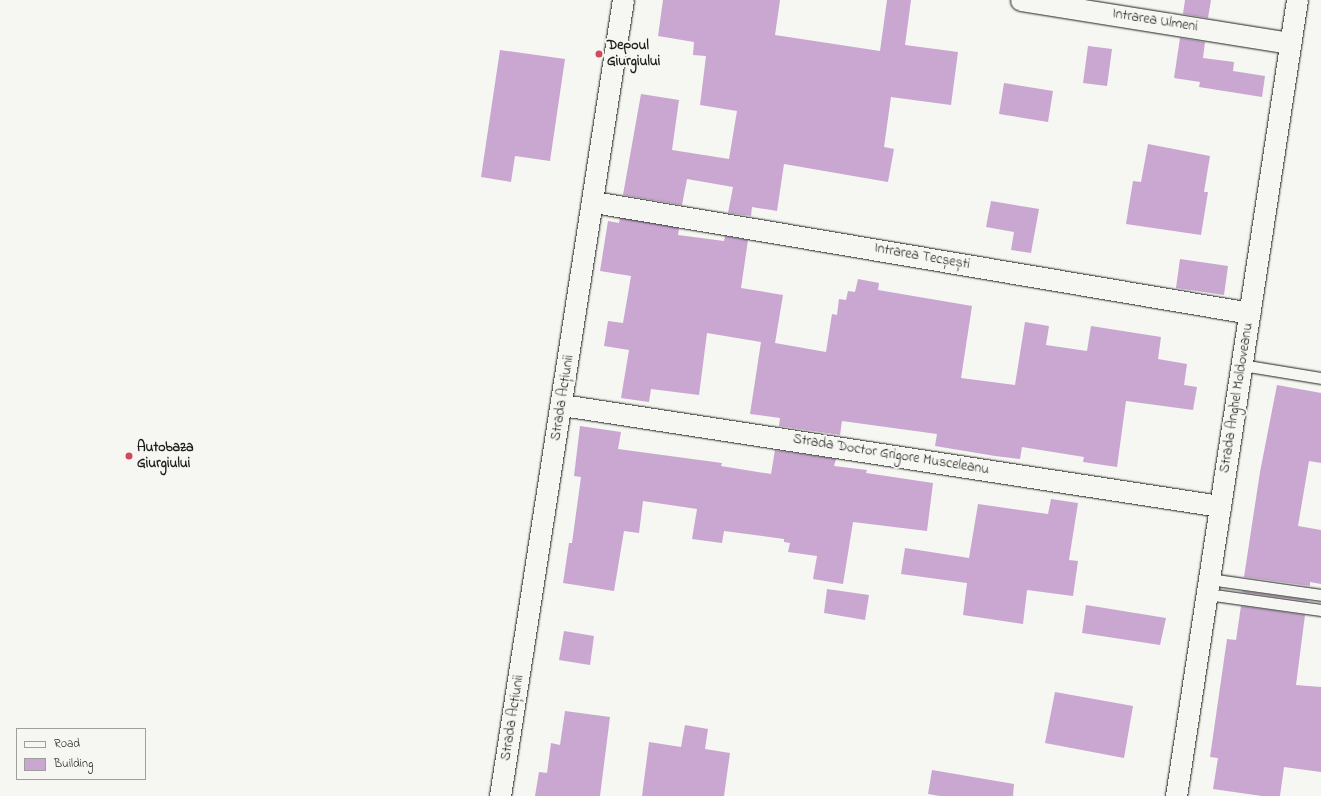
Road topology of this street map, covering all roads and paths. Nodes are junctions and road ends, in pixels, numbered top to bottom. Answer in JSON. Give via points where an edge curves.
{"nodes":[{"id":1,"x":624,"y":0,"type":"edge"},
{"id":2,"x":1021,"y":0,"type":"edge"},
{"id":3,"x":1297,"y":0,"type":"edge"},
{"id":4,"x":1290,"y":43,"type":"junction"},
{"id":5,"x":594,"y":202,"type":"junction"},
{"id":6,"x":1250,"y":313,"type":"junction"},
{"id":7,"x":1242,"y":365,"type":"junction"},
{"id":8,"x":1321,"y":378,"type":"edge"},
{"id":9,"x":562,"y":405,"type":"junction"},
{"id":10,"x":1220,"y":506,"type":"junction"},
{"id":11,"x":1208,"y":587,"type":"junction"},
{"id":12,"x":1321,"y":595,"type":"edge"},
{"id":13,"x":1321,"y":610,"type":"edge"},
{"id":14,"x":500,"y":796,"type":"edge"},
{"id":15,"x":1176,"y":796,"type":"edge"}],
"edges":[{"from":1,"to":5,"type":"street","name":"Strada Acțiunii"},
{"from":2,"to":4,"type":"street","name":"Intrarea Ulmeni"},
{"from":3,"to":4,"type":"street","name":"Strada Anghel Moldoveanu"},
{"from":4,"to":6,"type":"street","name":"Strada Anghel Moldoveanu"},
{"from":5,"to":6,"type":"street","name":"Intrarea Tecșești"},
{"from":5,"to":9,"type":"street","name":"Strada Acțiunii"},
{"from":6,"to":7,"type":"street","name":"Strada Anghel Moldoveanu"},
{"from":7,"to":8,"type":"lane"},
{"from":7,"to":10,"type":"street","name":"Strada Anghel Moldoveanu"},
{"from":9,"to":10,"type":"street","name":"Strada Doctor Grigore Musceleanu"},
{"from":9,"to":14,"type":"street","name":"Strada Acțiunii"},
{"from":10,"to":11,"type":"street","name":"Strada Anghel Moldoveanu"},
{"from":11,"to":12,"type":"lane"},
{"from":11,"to":13,"type":"lane"},
{"from":11,"to":15,"type":"street","name":"Strada Anghel Moldoveanu"}]}
